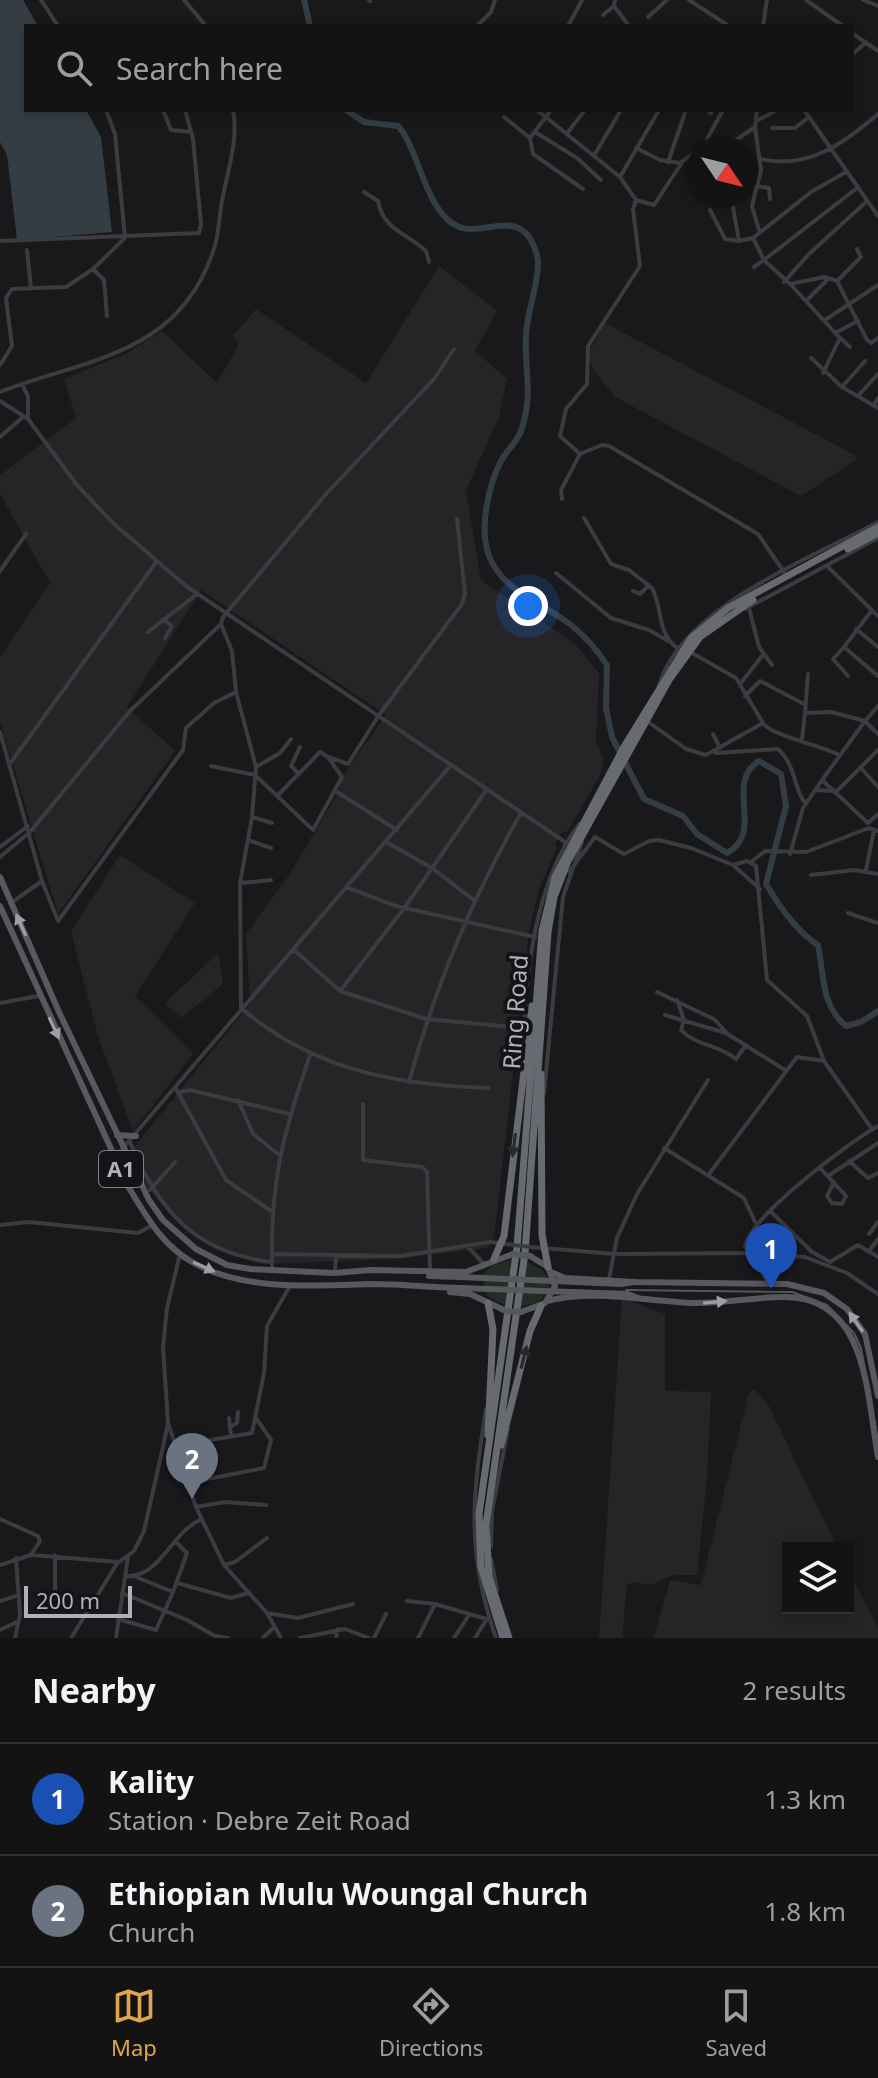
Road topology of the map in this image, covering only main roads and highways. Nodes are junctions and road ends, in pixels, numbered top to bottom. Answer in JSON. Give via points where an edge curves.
{"nodes":[{"id":1,"x":878,"y":530,"type":"edge"},
{"id":2,"x":662,"y":687,"type":"junction"},
{"id":3,"x":629,"y":747,"type":"junction"},
{"id":4,"x":586,"y":821,"type":"junction"},
{"id":5,"x":0,"y":877,"type":"edge"},
{"id":6,"x":0,"y":906,"type":"edge"},
{"id":7,"x":539,"y":968,"type":"junction"},
{"id":8,"x":539,"y":1061,"type":"junction"},
{"id":9,"x":117,"y":1135,"type":"junction"},
{"id":10,"x":136,"y":1136,"type":"road end"},
{"id":11,"x":494,"y":1259,"type":"junction"},
{"id":12,"x":485,"y":1265,"type":"junction"},
{"id":13,"x":550,"y":1270,"type":"junction"},
{"id":14,"x":363,"y":1272,"type":"junction"},
{"id":15,"x":634,"y":1282,"type":"junction"},
{"id":16,"x":359,"y":1285,"type":"junction"},
{"id":17,"x":638,"y":1298,"type":"junction"},
{"id":18,"x":488,"y":1303,"type":"junction"},
{"id":19,"x":544,"y":1304,"type":"junction"},
{"id":20,"x":877,"y":1384,"type":"edge"},
{"id":21,"x":878,"y":1396,"type":"edge"},
{"id":22,"x":878,"y":1457,"type":"edge"},
{"id":23,"x":487,"y":1465,"type":"junction"},
{"id":24,"x":491,"y":1485,"type":"junction"},
{"id":25,"x":508,"y":1638,"type":"edge"}],
"edges":[{"from":1,"to":2,"type":"highway","name":"Ring Road","via":[[708,629]]},
{"from":2,"to":3,"type":"highway","name":"Ring Road"},
{"from":2,"to":3,"type":"highway","name":"Ring Road"},
{"from":3,"to":4,"type":"highway","name":"Ring Road"},
{"from":4,"to":7,"type":"highway","name":"Ring Road","via":[[563,859],[549,897]]},
{"from":4,"to":8,"type":"highway","name":"Ring Road","via":[[554,897]]},
{"from":9,"to":5,"type":"main road","number":"A1","one_way":true},
{"from":6,"to":16,"type":"main road","number":"A1","one_way":true,"via":[[151,1226],[180,1254],[224,1276]]},
{"from":7,"to":11,"type":"highway","one_way":true,"via":[[502,1243]]},
{"from":7,"to":23,"type":"highway","name":"Ring Road","via":[[517,1247]]},
{"from":8,"to":13,"type":"highway","via":[[544,1248]]},
{"from":8,"to":24,"type":"highway","name":"Ring Road","via":[[525,1253]]},
{"from":9,"to":10,"type":"main road"},
{"from":9,"to":14,"type":"main road","number":"A1","via":[[156,1212],[176,1234],[216,1261]]},
{"from":11,"to":12,"type":"main road","number":"A1"},
{"from":11,"to":13,"type":"main road","number":"A1","bridge":true,"via":[[530,1256]]},
{"from":12,"to":14,"type":"main road","number":"A1","via":[[466,1272]]},
{"from":12,"to":18,"type":"main road","via":[[478,1283]]},
{"from":13,"to":15,"type":"main road","via":[[565,1278]]},
{"from":13,"to":19,"type":"main road","via":[[555,1286]]},
{"from":14,"to":15,"type":"main road","bridge":true},
{"from":20,"to":15,"type":"main road","one_way":true,"via":[[865,1334],[847,1309],[809,1287]]},
{"from":16,"to":17,"type":"main road","bridge":true},
{"from":16,"to":18,"type":"main road","number":"A1","via":[[452,1292]]},
{"from":17,"to":19,"type":"main road","via":[[563,1297]]},
{"from":17,"to":22,"type":"main road","one_way":true,"via":[[703,1303],[792,1297],[824,1307],[847,1327],[858,1346]]},
{"from":18,"to":19,"type":"main road","number":"A1","bridge":true,"via":[[521,1312]]},
{"from":18,"to":23,"type":"highway","via":[[493,1329]]},
{"from":24,"to":19,"type":"highway","one_way":true,"via":[[530,1331]]},
{"from":20,"to":21,"type":"main road"},
{"from":23,"to":25,"type":"highway","name":"Ring Road","via":[[479,1514],[481,1567]]},
{"from":24,"to":25,"type":"highway","name":"Ring Road","via":[[487,1567]]}]}
